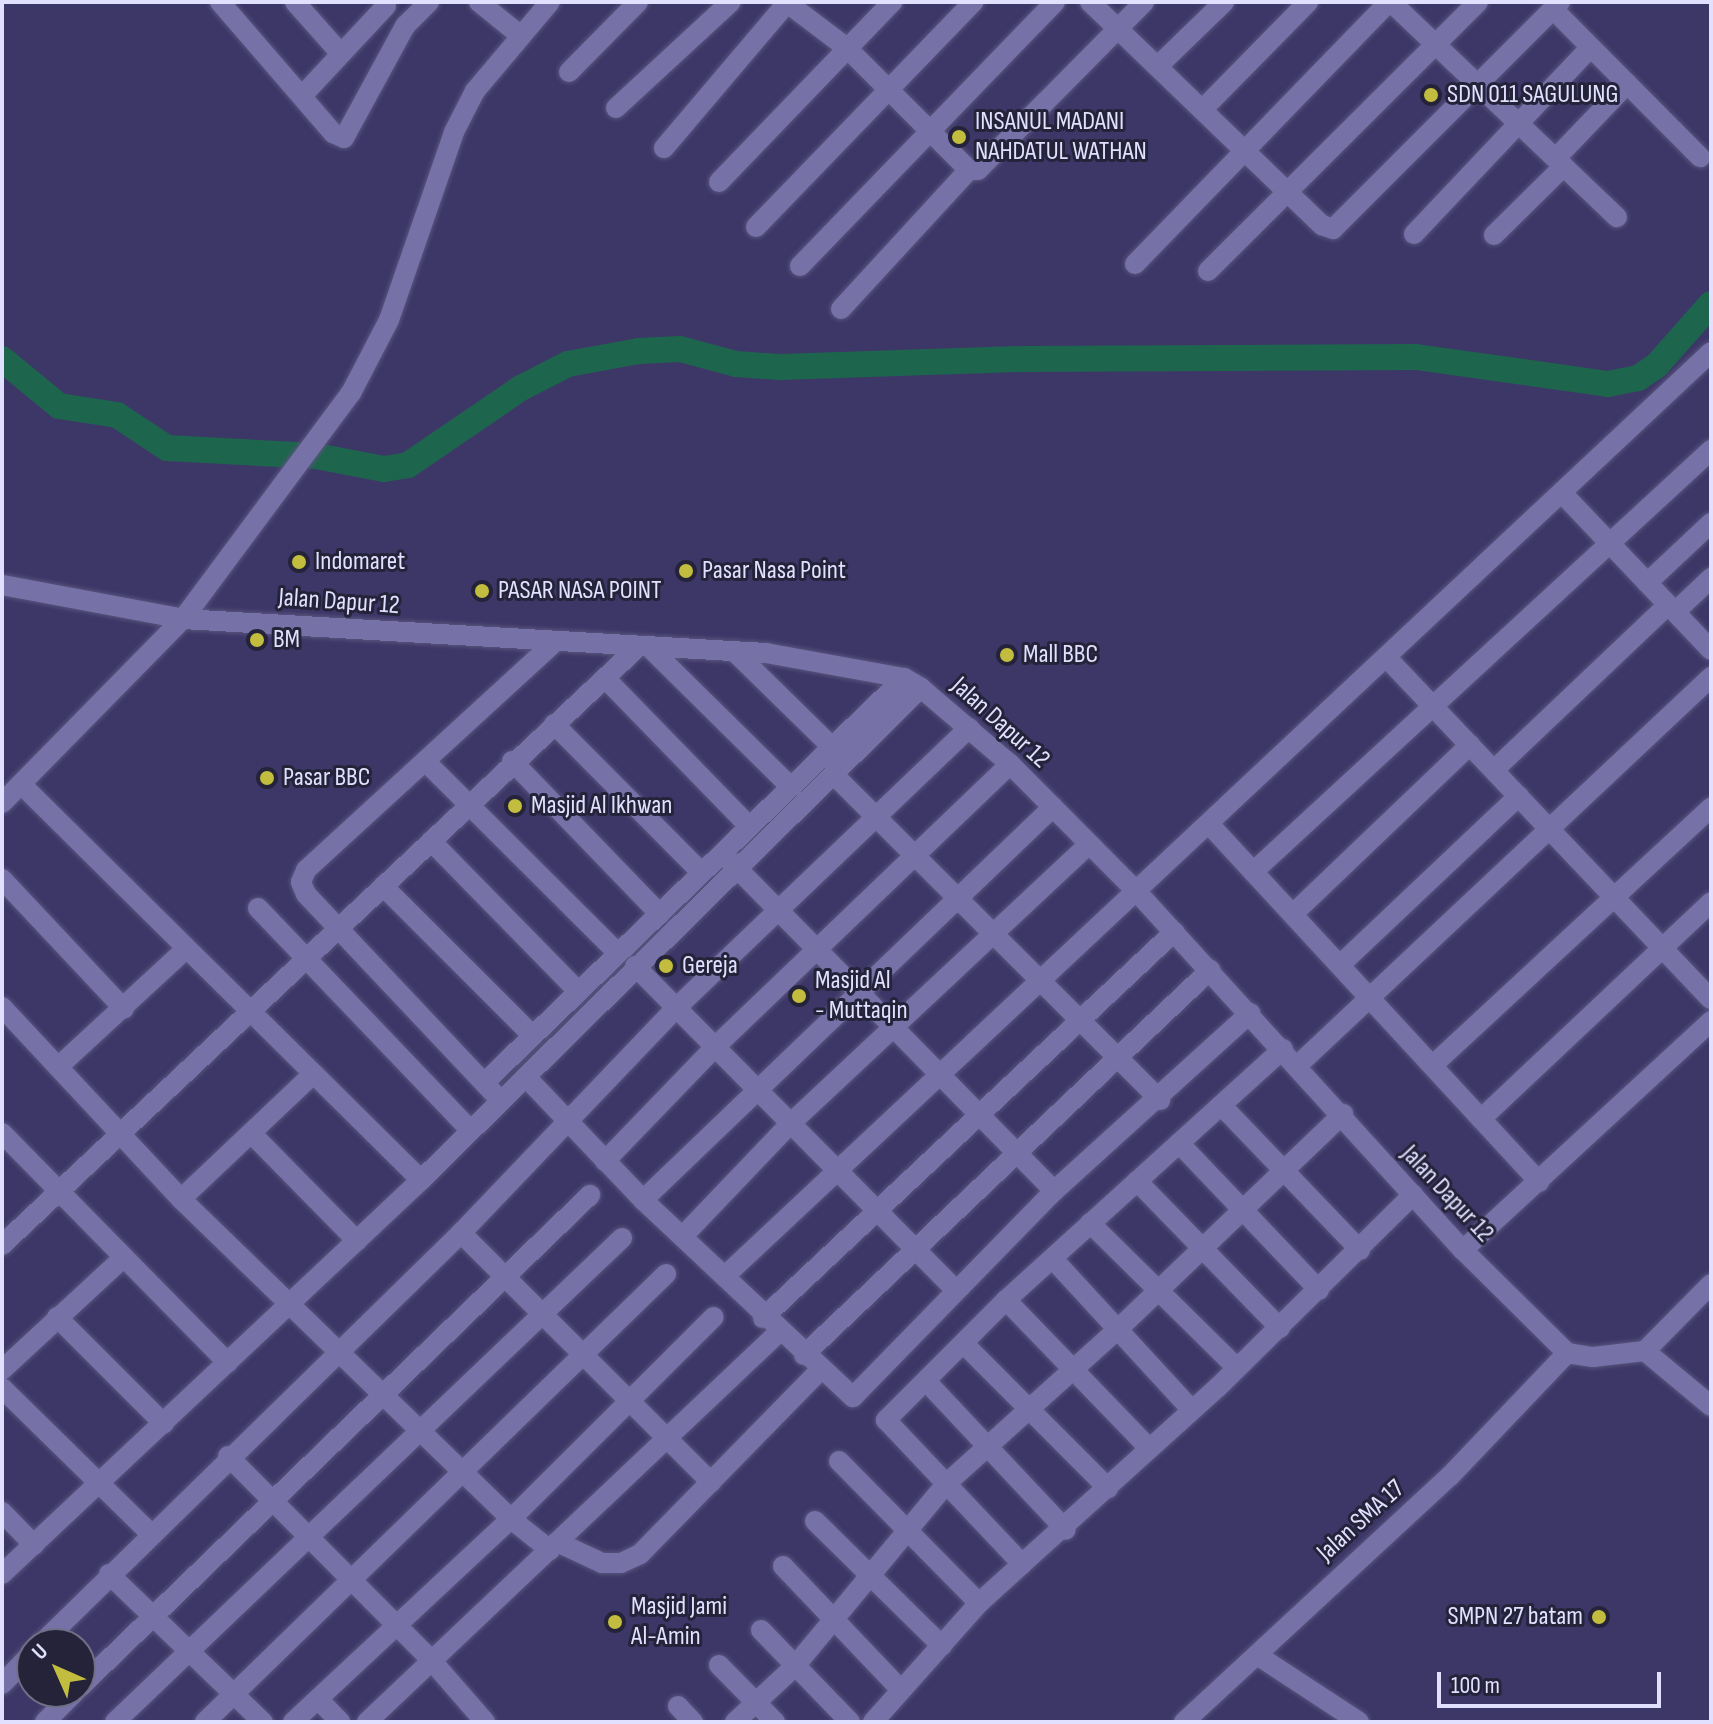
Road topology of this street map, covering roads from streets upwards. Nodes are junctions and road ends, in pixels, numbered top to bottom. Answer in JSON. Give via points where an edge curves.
{"nodes":[{"id":1,"x":220,"y":2,"type":"edge"},
{"id":2,"x":295,"y":2,"type":"edge"},
{"id":3,"x":429,"y":2,"type":"edge"},
{"id":4,"x":479,"y":2,"type":"edge"},
{"id":5,"x":550,"y":2,"type":"edge"},
{"id":6,"x":638,"y":2,"type":"edge"},
{"id":7,"x":731,"y":2,"type":"edge"},
{"id":8,"x":787,"y":2,"type":"edge"},
{"id":9,"x":892,"y":2,"type":"edge"},
{"id":10,"x":973,"y":2,"type":"edge"},
{"id":11,"x":1055,"y":2,"type":"edge"},
{"id":12,"x":1090,"y":2,"type":"edge"},
{"id":13,"x":1144,"y":2,"type":"edge"},
{"id":14,"x":1224,"y":2,"type":"edge"},
{"id":15,"x":1308,"y":2,"type":"edge"},
{"id":16,"x":1390,"y":2,"type":"edge"},
{"id":17,"x":1478,"y":2,"type":"edge"},
{"id":18,"x":384,"y":4,"type":"edge"},
{"id":19,"x":1556,"y":6,"type":"edge"},
{"id":20,"x":405,"y":26,"type":"junction"},
{"id":21,"x":1119,"y":29,"type":"junction"},
{"id":22,"x":521,"y":36,"type":"junction"},
{"id":23,"x":1436,"y":47,"type":"junction"},
{"id":24,"x":1591,"y":47,"type":"junction"},
{"id":25,"x":847,"y":48,"type":"junction"},
{"id":26,"x":341,"y":54,"type":"junction"},
{"id":27,"x":1158,"y":66,"type":"junction"},
{"id":28,"x":569,"y":72,"type":"dead end"},
{"id":29,"x":1479,"y":84,"type":"junction"},
{"id":30,"x":1627,"y":84,"type":"junction"},
{"id":31,"x":886,"y":88,"type":"junction"},
{"id":32,"x":302,"y":96,"type":"junction"},
{"id":33,"x":616,"y":108,"type":"dead end"},
{"id":34,"x":1203,"y":109,"type":"junction"},
{"id":35,"x":1520,"y":123,"type":"junction"},
{"id":36,"x":927,"y":131,"type":"junction"},
{"id":37,"x":664,"y":148,"type":"dead end"},
{"id":38,"x":1246,"y":150,"type":"junction"},
{"id":39,"x":1700,"y":157,"type":"dead end"},
{"id":40,"x":1560,"y":162,"type":"junction"},
{"id":41,"x":969,"y":170,"type":"junction"},
{"id":42,"x":719,"y":182,"type":"dead end"},
{"id":43,"x":1290,"y":192,"type":"junction"},
{"id":44,"x":1617,"y":217,"type":"dead end"},
{"id":45,"x":756,"y":227,"type":"dead end"},
{"id":46,"x":1414,"y":234,"type":"dead end"},
{"id":47,"x":1494,"y":235,"type":"dead end"},
{"id":48,"x":1135,"y":264,"type":"dead end"},
{"id":49,"x":800,"y":266,"type":"dead end"},
{"id":50,"x":1208,"y":271,"type":"dead end"},
{"id":51,"x":841,"y":309,"type":"dead end"},
{"id":52,"x":1711,"y":352,"type":"edge"},
{"id":53,"x":1711,"y":450,"type":"edge"},
{"id":54,"x":1562,"y":493,"type":"junction"},
{"id":55,"x":1711,"y":523,"type":"edge"},
{"id":56,"x":1611,"y":544,"type":"junction"},
{"id":57,"x":1711,"y":578,"type":"edge"},
{"id":58,"x":1647,"y":583,"type":"junction"},
{"id":59,"x":2,"y":585,"type":"edge"},
{"id":60,"x":1672,"y":608,"type":"junction"},
{"id":61,"x":183,"y":619,"type":"junction"},
{"id":62,"x":555,"y":642,"type":"junction"},
{"id":63,"x":644,"y":647,"type":"junction"},
{"id":64,"x":1711,"y":650,"type":"edge"},
{"id":65,"x":734,"y":651,"type":"junction"},
{"id":66,"x":1387,"y":658,"type":"junction"},
{"id":67,"x":1711,"y":677,"type":"edge"},
{"id":68,"x":605,"y":678,"type":"junction"},
{"id":69,"x":912,"y":683,"type":"junction"},
{"id":70,"x":1431,"y":704,"type":"junction"},
{"id":71,"x":554,"y":724,"type":"junction"},
{"id":72,"x":969,"y":728,"type":"junction"},
{"id":73,"x":1470,"y":745,"type":"junction"},
{"id":74,"x":832,"y":747,"type":"junction"},
{"id":75,"x":512,"y":761,"type":"junction"},
{"id":76,"x":426,"y":762,"type":"junction"},
{"id":77,"x":1010,"y":764,"type":"junction"},
{"id":78,"x":1494,"y":770,"type":"junction"},
{"id":79,"x":833,"y":774,"type":"junction"},
{"id":80,"x":21,"y":784,"type":"junction"},
{"id":81,"x":791,"y":787,"type":"junction"},
{"id":82,"x":1519,"y":796,"type":"junction"},
{"id":83,"x":470,"y":802,"type":"junction"},
{"id":84,"x":2,"y":803,"type":"edge"},
{"id":85,"x":1053,"y":807,"type":"junction"},
{"id":86,"x":1711,"y":808,"type":"edge"},
{"id":87,"x":877,"y":818,"type":"junction"},
{"id":88,"x":1209,"y":824,"type":"junction"},
{"id":89,"x":748,"y":825,"type":"junction"},
{"id":90,"x":1549,"y":829,"type":"junction"},
{"id":91,"x":431,"y":841,"type":"junction"},
{"id":92,"x":1088,"y":845,"type":"junction"},
{"id":93,"x":915,"y":857,"type":"junction"},
{"id":94,"x":728,"y":858,"type":"junction"},
{"id":95,"x":700,"y":871,"type":"junction"},
{"id":96,"x":1253,"y":872,"type":"junction"},
{"id":97,"x":2,"y":879,"type":"edge"},
{"id":98,"x":383,"y":886,"type":"junction"},
{"id":99,"x":1137,"y":892,"type":"junction"},
{"id":100,"x":1615,"y":896,"type":"junction"},
{"id":101,"x":958,"y":898,"type":"junction"},
{"id":102,"x":1711,"y":902,"type":"edge"},
{"id":103,"x":258,"y":908,"type":"dead end"},
{"id":104,"x":780,"y":910,"type":"junction"},
{"id":105,"x":660,"y":914,"type":"junction"},
{"id":106,"x":1293,"y":914,"type":"junction"},
{"id":107,"x":338,"y":928,"type":"junction"},
{"id":108,"x":1174,"y":932,"type":"junction"},
{"id":109,"x":993,"y":936,"type":"junction"},
{"id":110,"x":1662,"y":948,"type":"junction"},
{"id":111,"x":186,"y":949,"type":"junction"},
{"id":112,"x":818,"y":949,"type":"junction"},
{"id":113,"x":618,"y":953,"type":"junction"},
{"id":114,"x":307,"y":955,"type":"junction"},
{"id":115,"x":1340,"y":965,"type":"junction"},
{"id":116,"x":635,"y":966,"type":"junction"},
{"id":117,"x":1210,"y":970,"type":"junction"},
{"id":118,"x":1042,"y":982,"type":"junction"},
{"id":119,"x":859,"y":990,"type":"junction"},
{"id":120,"x":579,"y":992,"type":"junction"},
{"id":121,"x":1370,"y":998,"type":"junction"},
{"id":122,"x":1711,"y":999,"type":"edge"},
{"id":123,"x":2,"y":1007,"type":"edge"},
{"id":124,"x":677,"y":1007,"type":"junction"},
{"id":125,"x":124,"y":1009,"type":"junction"},
{"id":126,"x":249,"y":1012,"type":"junction"},
{"id":127,"x":1250,"y":1013,"type":"junction"},
{"id":128,"x":1081,"y":1021,"type":"junction"},
{"id":129,"x":1711,"y":1021,"type":"edge"},
{"id":130,"x":894,"y":1028,"type":"junction"},
{"id":131,"x":533,"y":1036,"type":"junction"},
{"id":132,"x":715,"y":1047,"type":"junction"},
{"id":133,"x":1283,"y":1049,"type":"junction"},
{"id":134,"x":1118,"y":1057,"type":"junction"},
{"id":135,"x":1298,"y":1065,"type":"junction"},
{"id":136,"x":1433,"y":1065,"type":"junction"},
{"id":137,"x":58,"y":1067,"type":"junction"},
{"id":138,"x":941,"y":1073,"type":"junction"},
{"id":139,"x":312,"y":1075,"type":"junction"},
{"id":140,"x":526,"y":1077,"type":"junction"},
{"id":141,"x":485,"y":1082,"type":"junction"},
{"id":142,"x":755,"y":1087,"type":"junction"},
{"id":143,"x":1160,"y":1100,"type":"junction"},
{"id":144,"x":501,"y":1101,"type":"junction"},
{"id":145,"x":1221,"y":1105,"type":"junction"},
{"id":146,"x":981,"y":1113,"type":"junction"},
{"id":147,"x":1343,"y":1114,"type":"junction"},
{"id":148,"x":1481,"y":1119,"type":"junction"},
{"id":149,"x":568,"y":1121,"type":"junction"},
{"id":150,"x":790,"y":1124,"type":"junction"},
{"id":151,"x":120,"y":1129,"type":"junction"},
{"id":152,"x":471,"y":1131,"type":"junction"},
{"id":153,"x":2,"y":1133,"type":"edge"},
{"id":154,"x":252,"y":1134,"type":"junction"},
{"id":155,"x":1179,"y":1143,"type":"junction"},
{"id":156,"x":1018,"y":1150,"type":"junction"},
{"id":157,"x":605,"y":1161,"type":"junction"},
{"id":158,"x":836,"y":1169,"type":"junction"},
{"id":159,"x":1283,"y":1170,"type":"junction"},
{"id":160,"x":421,"y":1180,"type":"junction"},
{"id":161,"x":1137,"y":1181,"type":"junction"},
{"id":162,"x":1539,"y":1182,"type":"junction"},
{"id":163,"x":55,"y":1190,"type":"junction"},
{"id":164,"x":1054,"y":1191,"type":"junction"},
{"id":165,"x":590,"y":1195,"type":"dead end"},
{"id":166,"x":1413,"y":1195,"type":"junction"},
{"id":167,"x":181,"y":1199,"type":"junction"},
{"id":168,"x":643,"y":1200,"type":"junction"},
{"id":169,"x":876,"y":1209,"type":"junction"},
{"id":170,"x":1242,"y":1209,"type":"junction"},
{"id":171,"x":1090,"y":1223,"type":"junction"},
{"id":172,"x":461,"y":1233,"type":"junction"},
{"id":173,"x":683,"y":1236,"type":"junction"},
{"id":174,"x":622,"y":1238,"type":"dead end"},
{"id":175,"x":357,"y":1241,"type":"junction"},
{"id":176,"x":2,"y":1245,"type":"edge"},
{"id":177,"x":914,"y":1246,"type":"junction"},
{"id":178,"x":1201,"y":1247,"type":"junction"},
{"id":179,"x":1360,"y":1250,"type":"junction"},
{"id":180,"x":1463,"y":1250,"type":"junction"},
{"id":181,"x":124,"y":1257,"type":"junction"},
{"id":182,"x":1053,"y":1259,"type":"junction"},
{"id":183,"x":666,"y":1274,"type":"dead end"},
{"id":184,"x":725,"y":1276,"type":"junction"},
{"id":185,"x":505,"y":1277,"type":"junction"},
{"id":186,"x":1711,"y":1284,"type":"edge"},
{"id":187,"x":1156,"y":1288,"type":"junction"},
{"id":188,"x":956,"y":1290,"type":"junction"},
{"id":189,"x":1319,"y":1290,"type":"junction"},
{"id":190,"x":1006,"y":1300,"type":"junction"},
{"id":191,"x":287,"y":1302,"type":"junction"},
{"id":192,"x":543,"y":1315,"type":"junction"},
{"id":193,"x":57,"y":1317,"type":"junction"},
{"id":194,"x":714,"y":1317,"type":"dead end"},
{"id":195,"x":771,"y":1325,"type":"junction"},
{"id":196,"x":1280,"y":1328,"type":"junction"},
{"id":197,"x":1117,"y":1330,"type":"junction"},
{"id":198,"x":964,"y":1344,"type":"junction"},
{"id":199,"x":341,"y":1350,"type":"junction"},
{"id":200,"x":1645,"y":1351,"type":"junction"},
{"id":201,"x":1567,"y":1353,"type":"junction"},
{"id":202,"x":804,"y":1355,"type":"junction"},
{"id":203,"x":584,"y":1356,"type":"junction"},
{"id":204,"x":228,"y":1363,"type":"junction"},
{"id":205,"x":1237,"y":1368,"type":"junction"},
{"id":206,"x":2,"y":1370,"type":"edge"},
{"id":207,"x":820,"y":1370,"type":"junction"},
{"id":208,"x":1071,"y":1370,"type":"junction"},
{"id":209,"x":926,"y":1381,"type":"junction"},
{"id":210,"x":2,"y":1388,"type":"edge"},
{"id":211,"x":385,"y":1393,"type":"junction"},
{"id":212,"x":627,"y":1402,"type":"junction"},
{"id":213,"x":1711,"y":1406,"type":"edge"},
{"id":214,"x":1190,"y":1408,"type":"junction"},
{"id":215,"x":1029,"y":1410,"type":"junction"},
{"id":216,"x":164,"y":1424,"type":"junction"},
{"id":217,"x":423,"y":1431,"type":"junction"},
{"id":218,"x":667,"y":1438,"type":"junction"},
{"id":219,"x":989,"y":1447,"type":"junction"},
{"id":220,"x":1149,"y":1448,"type":"junction"},
{"id":221,"x":228,"y":1456,"type":"junction"},
{"id":222,"x":839,"y":1461,"type":"dead end"},
{"id":223,"x":465,"y":1473,"type":"junction"},
{"id":224,"x":711,"y":1482,"type":"junction"},
{"id":225,"x":101,"y":1484,"type":"junction"},
{"id":226,"x":946,"y":1484,"type":"junction"},
{"id":227,"x":1108,"y":1488,"type":"junction"},
{"id":228,"x":272,"y":1501,"type":"junction"},
{"id":229,"x":2,"y":1512,"type":"edge"},
{"id":230,"x":511,"y":1519,"type":"junction"},
{"id":231,"x":815,"y":1521,"type":"dead end"},
{"id":232,"x":1066,"y":1530,"type":"junction"},
{"id":233,"x":908,"y":1531,"type":"junction"},
{"id":234,"x":150,"y":1533,"type":"junction"},
{"id":235,"x":309,"y":1538,"type":"junction"},
{"id":236,"x":34,"y":1545,"type":"junction"},
{"id":237,"x":554,"y":1546,"type":"junction"},
{"id":238,"x":1022,"y":1564,"type":"junction"},
{"id":239,"x":783,"y":1566,"type":"dead end"},
{"id":240,"x":2,"y":1574,"type":"edge"},
{"id":241,"x":109,"y":1574,"type":"junction"},
{"id":242,"x":872,"y":1577,"type":"junction"},
{"id":243,"x":351,"y":1580,"type":"junction"},
{"id":244,"x":979,"y":1603,"type":"junction"},
{"id":245,"x":151,"y":1617,"type":"junction"},
{"id":246,"x":833,"y":1618,"type":"junction"},
{"id":247,"x":396,"y":1625,"type":"junction"},
{"id":248,"x":57,"y":1628,"type":"edge"},
{"id":249,"x":761,"y":1630,"type":"dead end"},
{"id":250,"x":942,"y":1646,"type":"junction"},
{"id":251,"x":187,"y":1654,"type":"junction"},
{"id":252,"x":1257,"y":1655,"type":"junction"},
{"id":253,"x":432,"y":1661,"type":"junction"},
{"id":254,"x":719,"y":1665,"type":"dead end"},
{"id":255,"x":795,"y":1666,"type":"junction"},
{"id":256,"x":16,"y":1670,"type":"edge"},
{"id":257,"x":96,"y":1671,"type":"edge"},
{"id":258,"x":2,"y":1684,"type":"edge"},
{"id":259,"x":901,"y":1690,"type":"junction"},
{"id":260,"x":232,"y":1696,"type":"junction"},
{"id":261,"x":318,"y":1699,"type":"junction"},
{"id":262,"x":755,"y":1701,"type":"junction"},
{"id":263,"x":678,"y":1706,"type":"dead end"},
{"id":264,"x":476,"y":1719,"type":"edge"},
{"id":265,"x":115,"y":1722,"type":"edge"},
{"id":266,"x":205,"y":1722,"type":"edge"},
{"id":267,"x":263,"y":1722,"type":"edge"},
{"id":268,"x":293,"y":1722,"type":"edge"},
{"id":269,"x":340,"y":1722,"type":"edge"},
{"id":270,"x":367,"y":1722,"type":"edge"},
{"id":271,"x":693,"y":1722,"type":"edge"},
{"id":272,"x":735,"y":1722,"type":"edge"},
{"id":273,"x":775,"y":1722,"type":"edge"},
{"id":274,"x":850,"y":1722,"type":"edge"},
{"id":275,"x":873,"y":1722,"type":"edge"},
{"id":276,"x":1184,"y":1722,"type":"edge"},
{"id":277,"x":1359,"y":1722,"type":"edge"}],
"edges":[{"from":1,"to":32,"type":"street"},
{"from":2,"to":26,"type":"street"},
{"from":3,"to":20,"type":"street"},
{"from":4,"to":22,"type":"street"},
{"from":5,"to":22,"type":"street"},
{"from":6,"to":28,"type":"street"},
{"from":7,"to":33,"type":"street"},
{"from":8,"to":25,"type":"street"},
{"from":8,"to":37,"type":"street"},
{"from":9,"to":25,"type":"street"},
{"from":10,"to":31,"type":"street"},
{"from":11,"to":36,"type":"street"},
{"from":12,"to":21,"type":"street"},
{"from":13,"to":21,"type":"street"},
{"from":14,"to":27,"type":"street"},
{"from":15,"to":34,"type":"street"},
{"from":16,"to":23,"type":"street"},
{"from":16,"to":38,"type":"street"},
{"from":17,"to":23,"type":"street"},
{"from":18,"to":20,"type":"street"},
{"from":18,"to":26,"type":"street"},
{"from":19,"to":24,"type":"street"},
{"from":19,"to":29,"type":"street"},
{"from":20,"to":32,"type":"street","via":[[347,136],[333,133]]},
{"from":21,"to":27,"type":"street"},
{"from":21,"to":41,"type":"street","via":[[978,170]]},
{"from":22,"to":61,"type":"street","via":[[475,91],[454,132],[389,320],[351,393]]},
{"from":23,"to":29,"type":"street"},
{"from":23,"to":43,"type":"street"},
{"from":24,"to":30,"type":"street"},
{"from":24,"to":35,"type":"street"},
{"from":25,"to":31,"type":"street"},
{"from":25,"to":42,"type":"street"},
{"from":26,"to":32,"type":"street"},
{"from":27,"to":34,"type":"street"},
{"from":29,"to":35,"type":"street"},
{"from":29,"to":43,"type":"street","via":[[1340,226],[1322,225]]},
{"from":30,"to":39,"type":"street"},
{"from":30,"to":40,"type":"street"},
{"from":31,"to":36,"type":"street"},
{"from":31,"to":45,"type":"street"},
{"from":34,"to":38,"type":"street"},
{"from":35,"to":40,"type":"street"},
{"from":35,"to":46,"type":"street"},
{"from":36,"to":41,"type":"street"},
{"from":36,"to":49,"type":"street"},
{"from":38,"to":43,"type":"street"},
{"from":38,"to":48,"type":"street"},
{"from":40,"to":44,"type":"street"},
{"from":40,"to":47,"type":"street"},
{"from":41,"to":51,"type":"street"},
{"from":43,"to":50,"type":"street"},
{"from":52,"to":54,"type":"street"},
{"from":53,"to":56,"type":"street"},
{"from":54,"to":56,"type":"street"},
{"from":54,"to":66,"type":"street"},
{"from":55,"to":58,"type":"street"},
{"from":56,"to":58,"type":"street"},
{"from":56,"to":70,"type":"street"},
{"from":57,"to":60,"type":"street"},
{"from":58,"to":60,"type":"street"},
{"from":59,"to":61,"type":"street","name":"Jalan Dapur 12"},
{"from":60,"to":64,"type":"street"},
{"from":60,"to":78,"type":"street"},
{"from":61,"to":62,"type":"street","name":"Jalan Dapur 12"},
{"from":61,"to":80,"type":"street"},
{"from":62,"to":63,"type":"street","name":"Jalan Dapur 12"},
{"from":62,"to":76,"type":"street"},
{"from":63,"to":65,"type":"street","name":"Jalan Dapur 12"},
{"from":63,"to":68,"type":"street"},
{"from":63,"to":81,"type":"street"},
{"from":65,"to":69,"type":"street","name":"Jalan Dapur 12","via":[[842,664]]},
{"from":65,"to":74,"type":"street"},
{"from":66,"to":70,"type":"street"},
{"from":66,"to":88,"type":"street"},
{"from":67,"to":90,"type":"street"},
{"from":68,"to":71,"type":"street"},
{"from":68,"to":89,"type":"street"},
{"from":69,"to":72,"type":"street","name":"Jalan Dapur 12"},
{"from":69,"to":74,"type":"street"},
{"from":69,"to":79,"type":"street"},
{"from":70,"to":73,"type":"street"},
{"from":70,"to":96,"type":"street"},
{"from":71,"to":75,"type":"street"},
{"from":71,"to":95,"type":"street"},
{"from":72,"to":77,"type":"street","name":"Jalan Dapur 12"},
{"from":72,"to":87,"type":"street"},
{"from":73,"to":78,"type":"street"},
{"from":73,"to":106,"type":"street"},
{"from":74,"to":81,"type":"street"},
{"from":75,"to":83,"type":"street"},
{"from":75,"to":105,"type":"street"},
{"from":76,"to":83,"type":"street"},
{"from":76,"to":107,"type":"street","via":[[306,870],[303,888]]},
{"from":77,"to":85,"type":"street","name":"Jalan Dapur 12"},
{"from":77,"to":93,"type":"street"},
{"from":78,"to":82,"type":"street"},
{"from":79,"to":87,"type":"street"},
{"from":79,"to":94,"type":"street"},
{"from":80,"to":84,"type":"street"},
{"from":80,"to":111,"type":"street"},
{"from":81,"to":89,"type":"street"},
{"from":82,"to":90,"type":"street"},
{"from":82,"to":115,"type":"street"},
{"from":83,"to":91,"type":"street"},
{"from":83,"to":113,"type":"street"},
{"from":85,"to":92,"type":"street","name":"Jalan Dapur 12"},
{"from":85,"to":101,"type":"street"},
{"from":86,"to":100,"type":"street"},
{"from":87,"to":93,"type":"street"},
{"from":87,"to":104,"type":"street"},
{"from":88,"to":96,"type":"street"},
{"from":88,"to":99,"type":"street"},
{"from":89,"to":94,"type":"street"},
{"from":90,"to":100,"type":"street"},
{"from":90,"to":121,"type":"street"},
{"from":91,"to":98,"type":"street"},
{"from":91,"to":120,"type":"street"},
{"from":92,"to":99,"type":"street","name":"Jalan Dapur 12"},
{"from":92,"to":109,"type":"street"},
{"from":93,"to":101,"type":"street"},
{"from":93,"to":112,"type":"street"},
{"from":94,"to":95,"type":"street"},
{"from":94,"to":104,"type":"street"},
{"from":94,"to":116,"type":"street"},
{"from":95,"to":105,"type":"street"},
{"from":96,"to":106,"type":"street"},
{"from":97,"to":125,"type":"street"},
{"from":98,"to":107,"type":"street"},
{"from":98,"to":131,"type":"street"},
{"from":99,"to":108,"type":"street","name":"Jalan Dapur 12"},
{"from":99,"to":118,"type":"street"},
{"from":100,"to":110,"type":"street"},
{"from":100,"to":136,"type":"street"},
{"from":101,"to":109,"type":"street"},
{"from":101,"to":119,"type":"street"},
{"from":102,"to":110,"type":"street"},
{"from":103,"to":114,"type":"street"},
{"from":104,"to":112,"type":"street"},
{"from":104,"to":124,"type":"street"},
{"from":105,"to":113,"type":"street"},
{"from":106,"to":115,"type":"street"},
{"from":107,"to":114,"type":"street"},
{"from":107,"to":141,"type":"street"},
{"from":108,"to":117,"type":"street","name":"Jalan Dapur 12"},
{"from":108,"to":128,"type":"street"},
{"from":109,"to":118,"type":"street"},
{"from":109,"to":130,"type":"street"},
{"from":110,"to":122,"type":"street"},
{"from":110,"to":148,"type":"street"},
{"from":111,"to":125,"type":"street"},
{"from":111,"to":126,"type":"street"},
{"from":112,"to":119,"type":"street"},
{"from":112,"to":132,"type":"street"},
{"from":113,"to":120,"type":"street"},
{"from":114,"to":126,"type":"street"},
{"from":114,"to":152,"type":"street"},
{"from":115,"to":121,"type":"street"},
{"from":116,"to":124,"type":"street"},
{"from":116,"to":140,"type":"street"},
{"from":117,"to":127,"type":"street","name":"Jalan Dapur 12"},
{"from":117,"to":134,"type":"street"},
{"from":118,"to":128,"type":"street"},
{"from":118,"to":138,"type":"street"},
{"from":119,"to":130,"type":"street"},
{"from":119,"to":142,"type":"street"},
{"from":120,"to":131,"type":"street"},
{"from":121,"to":135,"type":"street"},
{"from":121,"to":136,"type":"street"},
{"from":123,"to":137,"type":"street"},
{"from":124,"to":132,"type":"street"},
{"from":124,"to":149,"type":"street"},
{"from":125,"to":137,"type":"street"},
{"from":126,"to":139,"type":"street"},
{"from":126,"to":151,"type":"street"},
{"from":127,"to":133,"type":"street","name":"Jalan Dapur 12"},
{"from":127,"to":143,"type":"street"},
{"from":128,"to":134,"type":"street"},
{"from":128,"to":146,"type":"street"},
{"from":129,"to":162,"type":"street"},
{"from":130,"to":138,"type":"street"},
{"from":130,"to":150,"type":"street"},
{"from":131,"to":141,"type":"street"},
{"from":132,"to":142,"type":"street"},
{"from":132,"to":157,"type":"street"},
{"from":133,"to":135,"type":"street","name":"Jalan Dapur 12"},
{"from":133,"to":145,"type":"street"},
{"from":134,"to":143,"type":"street"},
{"from":134,"to":156,"type":"street"},
{"from":135,"to":147,"type":"street","name":"Jalan Dapur 12"},
{"from":136,"to":148,"type":"street"},
{"from":137,"to":151,"type":"street"},
{"from":138,"to":146,"type":"street"},
{"from":138,"to":158,"type":"street"},
{"from":139,"to":154,"type":"street"},
{"from":139,"to":160,"type":"street"},
{"from":140,"to":144,"type":"street"},
{"from":140,"to":149,"type":"street"},
{"from":141,"to":144,"type":"street"},
{"from":142,"to":150,"type":"street"},
{"from":142,"to":168,"type":"street"},
{"from":143,"to":164,"type":"street"},
{"from":144,"to":152,"type":"street"},
{"from":145,"to":155,"type":"street"},
{"from":145,"to":159,"type":"street"},
{"from":146,"to":156,"type":"street"},
{"from":146,"to":169,"type":"street"},
{"from":147,"to":159,"type":"street"},
{"from":147,"to":166,"type":"street","name":"Jalan Dapur 12"},
{"from":148,"to":162,"type":"street"},
{"from":149,"to":157,"type":"street"},
{"from":149,"to":172,"type":"street"},
{"from":150,"to":158,"type":"street"},
{"from":150,"to":173,"type":"street"},
{"from":151,"to":163,"type":"street"},
{"from":151,"to":167,"type":"street"},
{"from":152,"to":160,"type":"street"},
{"from":153,"to":163,"type":"street"},
{"from":154,"to":167,"type":"street"},
{"from":154,"to":175,"type":"street"},
{"from":155,"to":161,"type":"street"},
{"from":155,"to":170,"type":"street"},
{"from":156,"to":164,"type":"street"},
{"from":156,"to":177,"type":"street"},
{"from":157,"to":168,"type":"street"},
{"from":158,"to":169,"type":"street"},
{"from":158,"to":184,"type":"street"},
{"from":159,"to":170,"type":"street"},
{"from":159,"to":179,"type":"street"},
{"from":160,"to":175,"type":"street"},
{"from":161,"to":171,"type":"street"},
{"from":161,"to":178,"type":"street"},
{"from":162,"to":180,"type":"street"},
{"from":163,"to":176,"type":"street"},
{"from":163,"to":181,"type":"street"},
{"from":164,"to":188,"type":"street"},
{"from":165,"to":185,"type":"street"},
{"from":166,"to":179,"type":"street"},
{"from":166,"to":180,"type":"street","name":"Jalan Dapur 12"},
{"from":167,"to":191,"type":"street"},
{"from":168,"to":173,"type":"street"},
{"from":169,"to":177,"type":"street"},
{"from":169,"to":195,"type":"street"},
{"from":170,"to":178,"type":"street"},
{"from":170,"to":189,"type":"street"},
{"from":171,"to":182,"type":"street"},
{"from":171,"to":187,"type":"street"},
{"from":172,"to":185,"type":"street"},
{"from":172,"to":199,"type":"street"},
{"from":173,"to":184,"type":"street"},
{"from":174,"to":192,"type":"street"},
{"from":175,"to":191,"type":"street"},
{"from":177,"to":188,"type":"street"},
{"from":177,"to":202,"type":"street"},
{"from":178,"to":187,"type":"street"},
{"from":178,"to":196,"type":"street"},
{"from":179,"to":189,"type":"street"},
{"from":180,"to":201,"type":"street","name":"Jalan Dapur 12"},
{"from":181,"to":193,"type":"street"},
{"from":181,"to":204,"type":"street"},
{"from":182,"to":190,"type":"street"},
{"from":182,"to":197,"type":"street"},
{"from":183,"to":203,"type":"street"},
{"from":184,"to":195,"type":"street"},
{"from":185,"to":192,"type":"street"},
{"from":185,"to":211,"type":"street"},
{"from":186,"to":200,"type":"street"},
{"from":187,"to":197,"type":"street"},
{"from":187,"to":205,"type":"street"},
{"from":188,"to":207,"type":"street","via":[[853,1397]]},
{"from":189,"to":196,"type":"street"},
{"from":190,"to":198,"type":"street"},
{"from":190,"to":208,"type":"street"},
{"from":191,"to":199,"type":"street"},
{"from":191,"to":204,"type":"street"},
{"from":192,"to":203,"type":"street"},
{"from":192,"to":217,"type":"street"},
{"from":193,"to":206,"type":"street"},
{"from":193,"to":216,"type":"street"},
{"from":194,"to":212,"type":"street"},
{"from":195,"to":202,"type":"street"},
{"from":195,"to":218,"type":"street"},
{"from":196,"to":205,"type":"street"},
{"from":197,"to":208,"type":"street"},
{"from":197,"to":214,"type":"street"},
{"from":198,"to":209,"type":"street"},
{"from":198,"to":215,"type":"street"},
{"from":199,"to":211,"type":"street"},
{"from":199,"to":221,"type":"street"},
{"from":200,"to":201,"type":"street","via":[[1593,1357]]},
{"from":200,"to":213,"type":"street"},
{"from":201,"to":252,"type":"street","name":"Jalan SMA 17","via":[[1555,1372],[1450,1476]]},
{"from":202,"to":207,"type":"street"},
{"from":203,"to":212,"type":"street"},
{"from":203,"to":223,"type":"street"},
{"from":204,"to":216,"type":"street"},
{"from":205,"to":214,"type":"street"},
{"from":207,"to":224,"type":"street"},
{"from":208,"to":215,"type":"street"},
{"from":208,"to":220,"type":"street"},
{"from":209,"to":219,"type":"street"},
{"from":209,"to":226,"type":"street","via":[[886,1420]]},
{"from":210,"to":225,"type":"street"},
{"from":211,"to":217,"type":"street"},
{"from":211,"to":228,"type":"street"},
{"from":212,"to":218,"type":"street"},
{"from":212,"to":230,"type":"street"},
{"from":214,"to":220,"type":"street"},
{"from":215,"to":219,"type":"street"},
{"from":215,"to":227,"type":"street"},
{"from":216,"to":225,"type":"street"},
{"from":217,"to":223,"type":"street"},
{"from":217,"to":235,"type":"street"},
{"from":218,"to":224,"type":"street"},
{"from":218,"to":237,"type":"street"},
{"from":219,"to":226,"type":"street"},
{"from":219,"to":232,"type":"street"},
{"from":220,"to":227,"type":"street"},
{"from":221,"to":228,"type":"street"},
{"from":221,"to":234,"type":"street"},
{"from":222,"to":233,"type":"street"},
{"from":223,"to":230,"type":"street"},
{"from":223,"to":243,"type":"street"},
{"from":224,"to":237,"type":"street","via":[[631,1559],[602,1563]]},
{"from":225,"to":234,"type":"street"},
{"from":225,"to":236,"type":"street"},
{"from":226,"to":233,"type":"street"},
{"from":226,"to":238,"type":"street"},
{"from":227,"to":232,"type":"street"},
{"from":228,"to":235,"type":"street"},
{"from":228,"to":245,"type":"street"},
{"from":229,"to":236,"type":"street"},
{"from":230,"to":237,"type":"street"},
{"from":230,"to":247,"type":"street"},
{"from":231,"to":242,"type":"street"},
{"from":232,"to":238,"type":"street"},
{"from":233,"to":242,"type":"street"},
{"from":233,"to":244,"type":"street"},
{"from":234,"to":241,"type":"street"},
{"from":235,"to":243,"type":"street"},
{"from":235,"to":251,"type":"street"},
{"from":236,"to":240,"type":"street"},
{"from":237,"to":253,"type":"street"},
{"from":238,"to":244,"type":"street"},
{"from":239,"to":246,"type":"street"},
{"from":241,"to":245,"type":"street"},
{"from":241,"to":248,"type":"street"},
{"from":242,"to":246,"type":"street"},
{"from":242,"to":250,"type":"street"},
{"from":243,"to":247,"type":"street"},
{"from":243,"to":260,"type":"street"},
{"from":244,"to":250,"type":"street"},
{"from":245,"to":251,"type":"street"},
{"from":245,"to":257,"type":"street"},
{"from":246,"to":255,"type":"street"},
{"from":246,"to":259,"type":"street"},
{"from":247,"to":253,"type":"street"},
{"from":247,"to":261,"type":"street"},
{"from":249,"to":255,"type":"street"},
{"from":250,"to":259,"type":"street"},
{"from":251,"to":260,"type":"street"},
{"from":251,"to":265,"type":"street"},
{"from":252,"to":276,"type":"street","name":"Jalan SMA 17"},
{"from":252,"to":277,"type":"street"},
{"from":253,"to":264,"type":"street"},
{"from":253,"to":270,"type":"street"},
{"from":254,"to":262,"type":"street"},
{"from":255,"to":262,"type":"street"},
{"from":255,"to":274,"type":"street"},
{"from":256,"to":258,"type":"street"},
{"from":259,"to":275,"type":"street"},
{"from":260,"to":266,"type":"street"},
{"from":260,"to":267,"type":"street"},
{"from":261,"to":268,"type":"street"},
{"from":261,"to":269,"type":"street"},
{"from":262,"to":272,"type":"street"},
{"from":262,"to":273,"type":"street"},
{"from":263,"to":271,"type":"street"}]}
